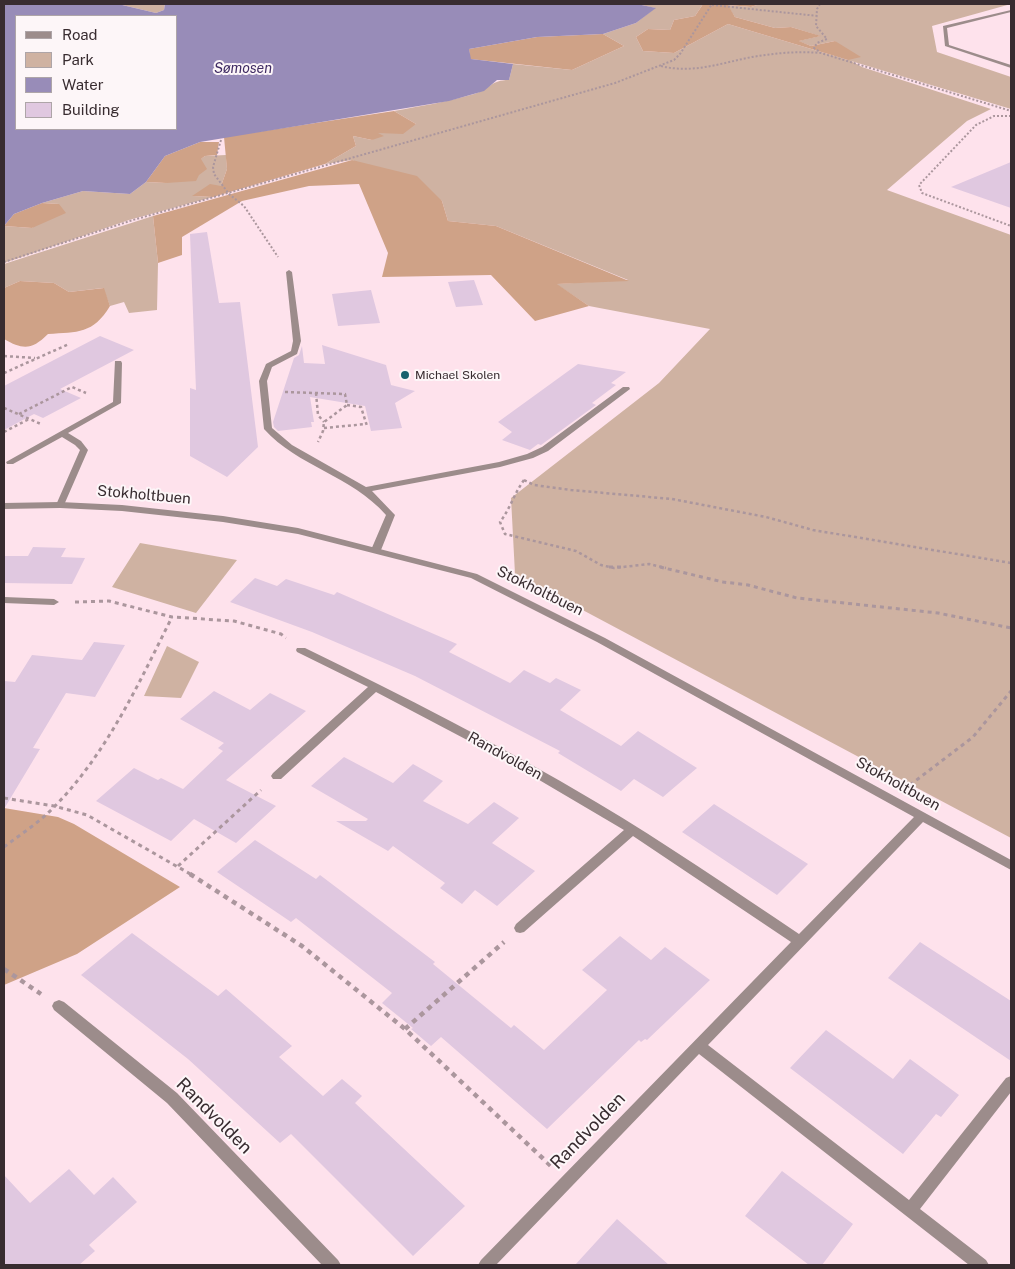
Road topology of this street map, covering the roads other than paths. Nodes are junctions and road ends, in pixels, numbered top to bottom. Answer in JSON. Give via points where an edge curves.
{"nodes":[{"id":1,"x":1011,"y":11,"type":"edge"},
{"id":2,"x":1011,"y":68,"type":"edge"},
{"id":3,"x":289,"y":272,"type":"road end"},
{"id":4,"x":118,"y":363,"type":"dead end"},
{"id":5,"x":626,"y":389,"type":"dead end"},
{"id":6,"x":62,"y":433,"type":"junction"},
{"id":7,"x":10,"y":462,"type":"dead end"},
{"id":8,"x":366,"y":490,"type":"junction"},
{"id":9,"x":60,"y":505,"type":"junction"},
{"id":10,"x":4,"y":506,"type":"edge"},
{"id":11,"x":376,"y":550,"type":"junction"},
{"id":12,"x":4,"y":600,"type":"edge"},
{"id":13,"x":54,"y":602,"type":"road end"},
{"id":14,"x":301,"y":650,"type":"road end"},
{"id":15,"x":376,"y":686,"type":"junction"},
{"id":16,"x":277,"y":776,"type":"road end"},
{"id":17,"x":922,"y":816,"type":"junction"},
{"id":18,"x":632,"y":830,"type":"junction"},
{"id":19,"x":1011,"y":865,"type":"edge"},
{"id":20,"x":520,"y":928,"type":"road end"},
{"id":21,"x":800,"y":941,"type":"junction"},
{"id":22,"x":59,"y":1006,"type":"road end"},
{"id":23,"x":698,"y":1045,"type":"junction"},
{"id":24,"x":1011,"y":1082,"type":"edge"},
{"id":25,"x":910,"y":1210,"type":"junction"},
{"id":26,"x":333,"y":1265,"type":"edge"},
{"id":27,"x":486,"y":1265,"type":"edge"},
{"id":28,"x":981,"y":1265,"type":"edge"}],
"edges":[{"from":1,"to":2,"type":"street","via":[[945,27],[947,46]]},
{"from":3,"to":8,"type":"street","via":[[297,341],[294,352],[269,366],[263,381],[268,429],[290,448]]},
{"from":4,"to":6,"type":"street","via":[[117,403]]},
{"from":5,"to":8,"type":"street","via":[[545,449],[530,456]]},
{"from":6,"to":7,"type":"street"},
{"from":6,"to":9,"type":"street","via":[[84,450]]},
{"from":8,"to":11,"type":"street","via":[[391,515]]},
{"from":9,"to":10,"type":"street","name":"Stokholtbuen"},
{"from":9,"to":11,"type":"street","name":"Stokholtbuen","via":[[223,519],[298,531]]},
{"from":11,"to":17,"type":"street","name":"Stokholtbuen","via":[[474,576],[601,640]]},
{"from":12,"to":13,"type":"street"},
{"from":14,"to":15,"type":"street","name":"Randvolden"},
{"from":15,"to":16,"type":"street"},
{"from":15,"to":18,"type":"street","name":"Randvolden","via":[[500,751]]},
{"from":17,"to":19,"type":"street","name":"Stokholtbuen"},
{"from":17,"to":21,"type":"street","name":"Randvolden"},
{"from":18,"to":20,"type":"street"},
{"from":18,"to":21,"type":"street","name":"Randvolden"},
{"from":21,"to":23,"type":"street","name":"Randvolden"},
{"from":22,"to":26,"type":"street","name":"Randvolden","via":[[172,1098]]},
{"from":23,"to":25,"type":"street"},
{"from":23,"to":27,"type":"street","name":"Randvolden"},
{"from":24,"to":25,"type":"street"},
{"from":25,"to":28,"type":"street"}]}
